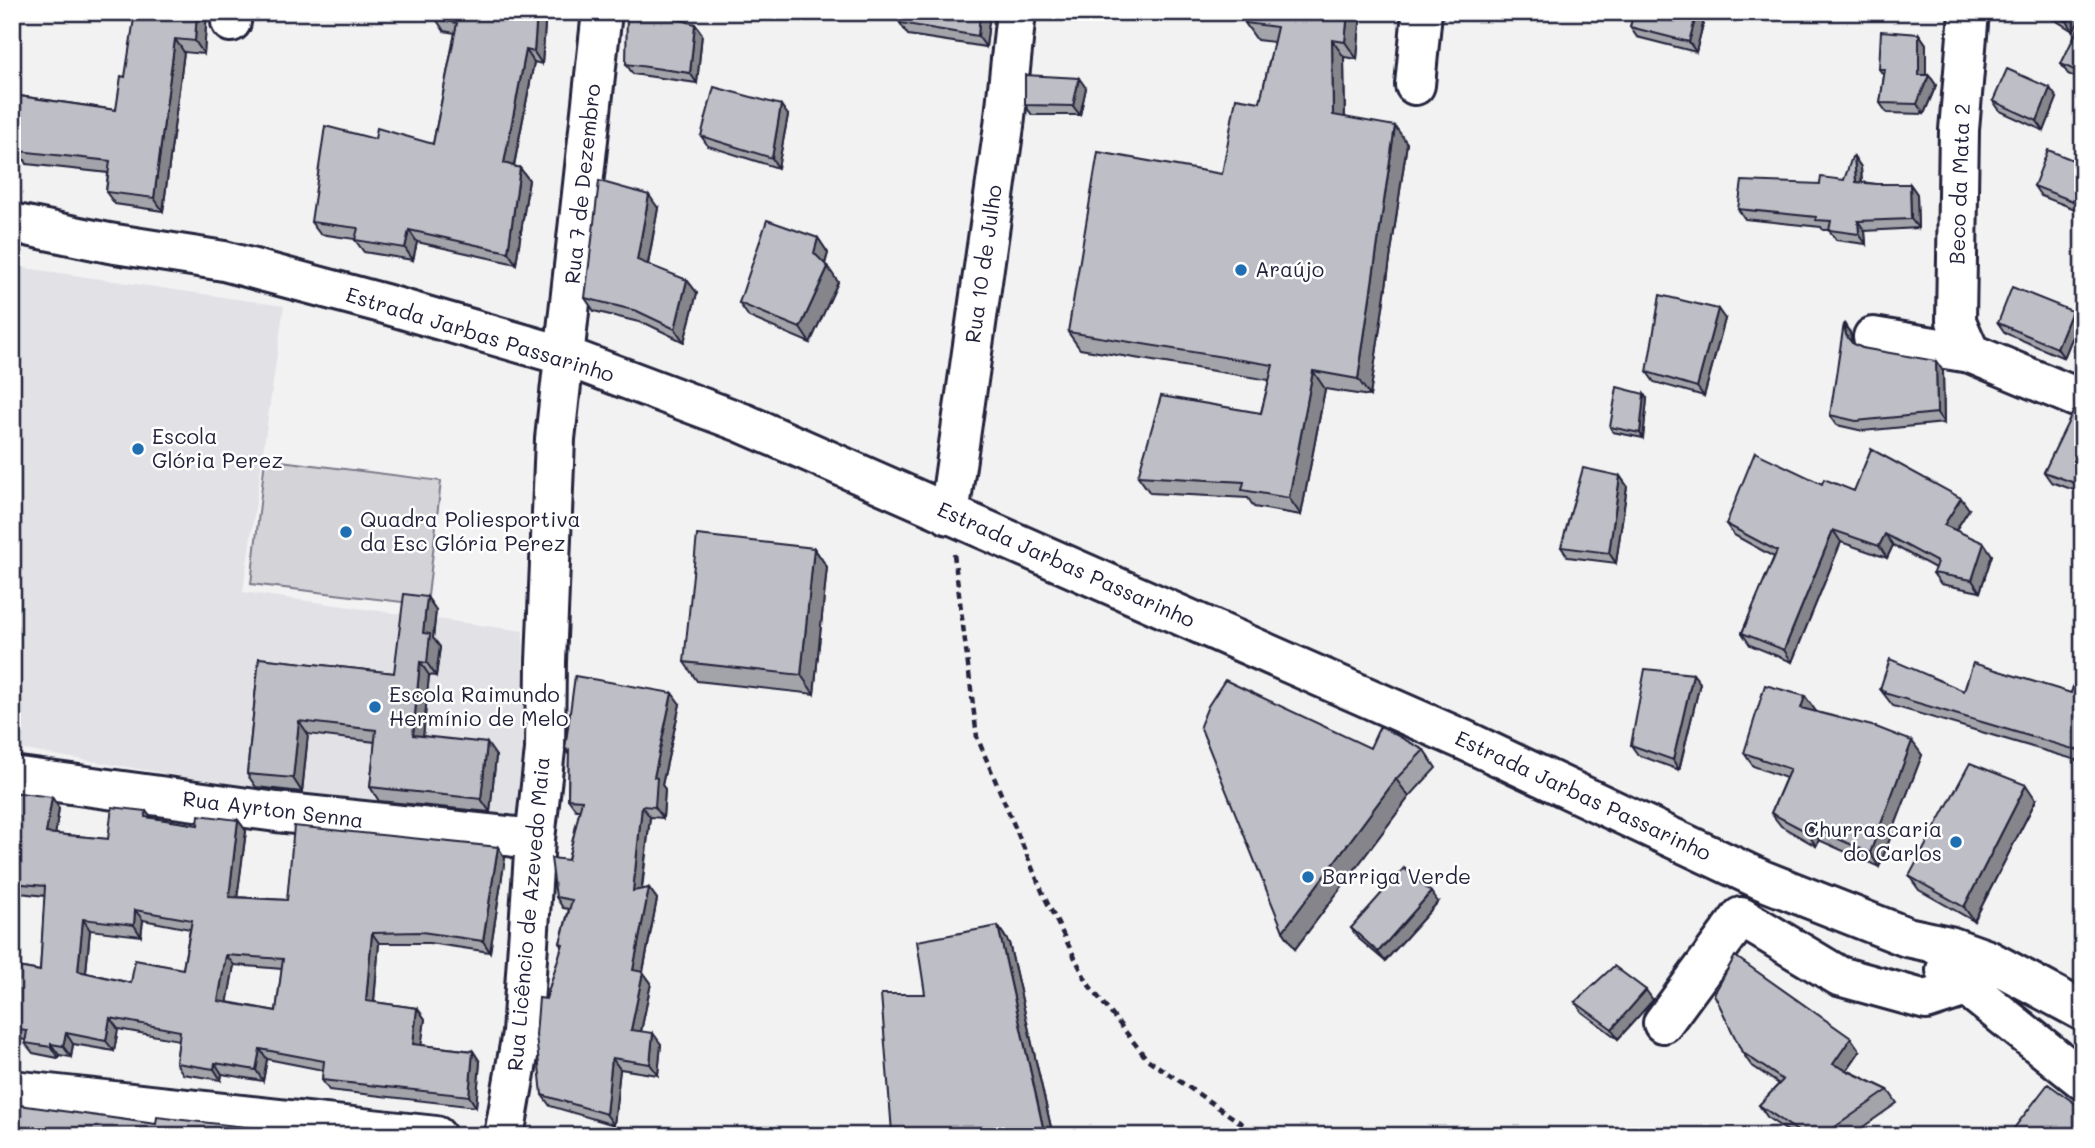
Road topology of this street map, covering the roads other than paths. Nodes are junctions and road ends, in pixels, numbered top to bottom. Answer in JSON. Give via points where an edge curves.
{"nodes":[{"id":1,"x":602,"y":12,"type":"edge"},
{"id":2,"x":1016,"y":12,"type":"edge"},
{"id":3,"x":1422,"y":12,"type":"edge"},
{"id":4,"x":1969,"y":12,"type":"edge"},
{"id":5,"x":1415,"y":85,"type":"dead end"},
{"id":6,"x":12,"y":223,"type":"edge"},
{"id":7,"x":1873,"y":337,"type":"dead end"},
{"id":8,"x":1970,"y":353,"type":"junction"},
{"id":9,"x":565,"y":356,"type":"junction"},
{"id":10,"x":2083,"y":400,"type":"edge"},
{"id":11,"x":950,"y":514,"type":"junction"},
{"id":12,"x":12,"y":776,"type":"edge"},
{"id":13,"x":535,"y":839,"type":"junction"},
{"id":14,"x":1762,"y":880,"type":"junction"},
{"id":15,"x":1741,"y":917,"type":"junction"},
{"id":16,"x":1977,"y":974,"type":"junction"},
{"id":17,"x":2083,"y":1011,"type":"edge"},
{"id":18,"x":1663,"y":1023,"type":"dead end"},
{"id":19,"x":2083,"y":1080,"type":"edge"},
{"id":20,"x":12,"y":1090,"type":"edge"},
{"id":21,"x":436,"y":1136,"type":"edge"},
{"id":22,"x":504,"y":1136,"type":"edge"}],
"edges":[{"from":1,"to":9,"type":"street","name":"Rua 7 de Dezembro"},
{"from":2,"to":11,"type":"street","name":"Rua 10 de Julho"},
{"from":3,"to":5,"type":"street"},
{"from":4,"to":8,"type":"street","name":"Beco da Mata 2","via":[[1959,130],[1956,321]]},
{"from":6,"to":9,"type":"street","name":"Estrada Jarbas Passarinho","via":[[224,261]]},
{"from":7,"to":8,"type":"street"},
{"from":8,"to":10,"type":"street"},
{"from":9,"to":11,"type":"street","name":"Estrada Jarbas Passarinho","via":[[743,423]]},
{"from":9,"to":13,"type":"street","name":"Rua Licêncio de Azevedo Maia","via":[[555,439],[545,750]]},
{"from":11,"to":14,"type":"street","name":"Estrada Jarbas Passarinho","via":[[1464,740]]},
{"from":12,"to":13,"type":"street","name":"Rua Ayrton Senna","via":[[276,812]]},
{"from":13,"to":22,"type":"street","name":"Rua Licêncio de Azevedo Maia","via":[[522,1033]]},
{"from":14,"to":15,"type":"street"},
{"from":14,"to":16,"type":"street","name":"Estrada Jarbas Passarinho","via":[[1907,937],[1949,946]]},
{"from":15,"to":16,"type":"street","via":[[1839,976],[1926,1000]]},
{"from":15,"to":18,"type":"street"},
{"from":16,"to":17,"type":"street","name":"Estrada Jarbas Passarinho"},
{"from":16,"to":19,"type":"street"},
{"from":20,"to":21,"type":"street"}]}
